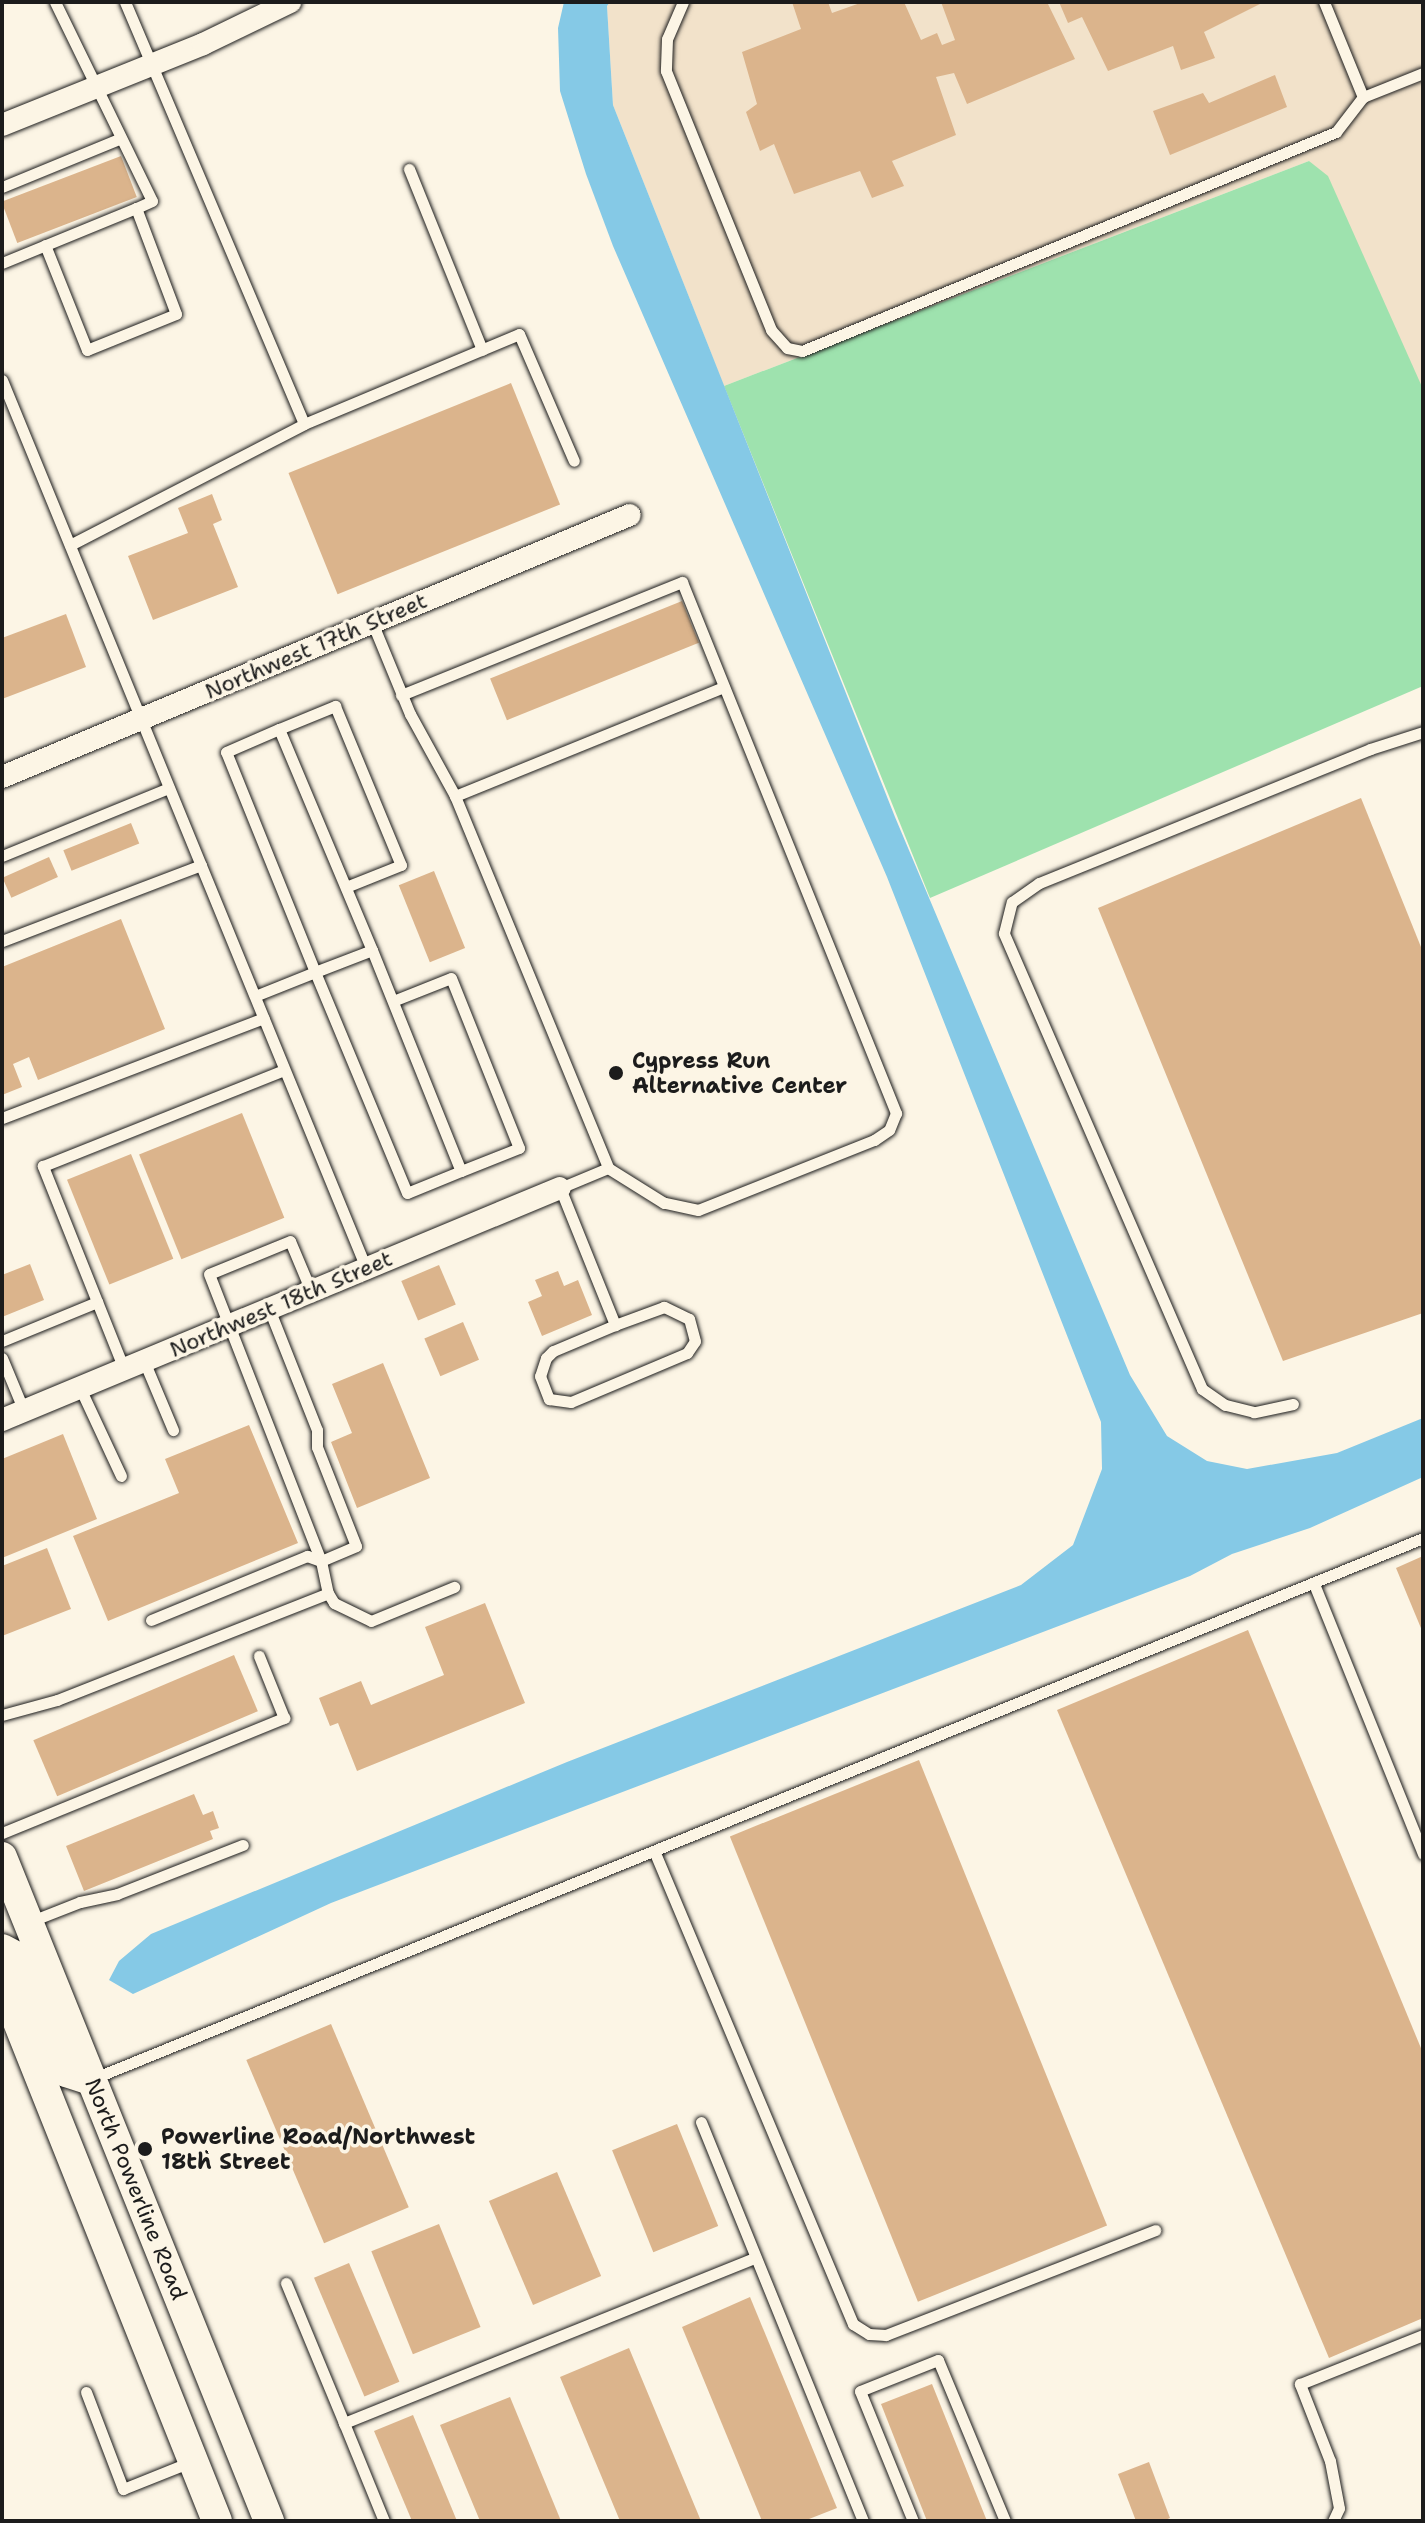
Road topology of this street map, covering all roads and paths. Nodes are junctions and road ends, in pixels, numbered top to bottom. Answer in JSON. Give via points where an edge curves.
{"nodes":[{"id":1,"x":55,"y":2,"type":"edge"},
{"id":2,"x":125,"y":2,"type":"edge"},
{"id":3,"x":290,"y":2,"type":"edge"},
{"id":4,"x":683,"y":2,"type":"edge"},
{"id":5,"x":1324,"y":2,"type":"edge"},
{"id":6,"x":154,"y":63,"type":"junction"},
{"id":7,"x":1423,"y":73,"type":"edge"},
{"id":8,"x":97,"y":87,"type":"junction"},
{"id":9,"x":1363,"y":97,"type":"junction"},
{"id":10,"x":2,"y":125,"type":"edge"},
{"id":11,"x":119,"y":139,"type":"junction"},
{"id":12,"x":409,"y":169,"type":"dead end"},
{"id":13,"x":2,"y":187,"type":"edge"},
{"id":14,"x":136,"y":208,"type":"junction"},
{"id":15,"x":45,"y":245,"type":"junction"},
{"id":16,"x":2,"y":263,"type":"edge"},
{"id":17,"x":482,"y":350,"type":"junction"},
{"id":18,"x":2,"y":380,"type":"edge"},
{"id":19,"x":304,"y":424,"type":"junction"},
{"id":20,"x":574,"y":461,"type":"dead end"},
{"id":21,"x":630,"y":515,"type":"dead end"},
{"id":22,"x":70,"y":545,"type":"junction"},
{"id":23,"x":372,"y":622,"type":"junction"},
{"id":24,"x":724,"y":687,"type":"junction"},
{"id":25,"x":401,"y":695,"type":"junction"},
{"id":26,"x":141,"y":719,"type":"junction"},
{"id":27,"x":279,"y":729,"type":"junction"},
{"id":28,"x":1423,"y":732,"type":"edge"},
{"id":29,"x":2,"y":777,"type":"edge"},
{"id":30,"x":169,"y":788,"type":"junction"},
{"id":31,"x":455,"y":796,"type":"junction"},
{"id":32,"x":2,"y":856,"type":"edge"},
{"id":33,"x":201,"y":865,"type":"junction"},
{"id":34,"x":346,"y":887,"type":"junction"},
{"id":35,"x":2,"y":941,"type":"edge"},
{"id":36,"x":372,"y":950,"type":"junction"},
{"id":37,"x":315,"y":972,"type":"junction"},
{"id":38,"x":255,"y":996,"type":"junction"},
{"id":39,"x":393,"y":1001,"type":"junction"},
{"id":40,"x":264,"y":1018,"type":"junction"},
{"id":41,"x":284,"y":1070,"type":"junction"},
{"id":42,"x":2,"y":1118,"type":"edge"},
{"id":43,"x":608,"y":1168,"type":"junction"},
{"id":44,"x":461,"y":1171,"type":"junction"},
{"id":45,"x":560,"y":1188,"type":"junction"},
{"id":46,"x":366,"y":1268,"type":"junction"},
{"id":47,"x":311,"y":1291,"type":"junction"},
{"id":48,"x":97,"y":1302,"type":"junction"},
{"id":49,"x":269,"y":1309,"type":"junction"},
{"id":50,"x":230,"y":1325,"type":"junction"},
{"id":51,"x":615,"y":1325,"type":"junction"},
{"id":52,"x":2,"y":1341,"type":"edge"},
{"id":53,"x":2,"y":1358,"type":"edge"},
{"id":54,"x":134,"y":1365,"type":"junction"},
{"id":55,"x":80,"y":1388,"type":"junction"},
{"id":56,"x":1293,"y":1404,"type":"dead end"},
{"id":57,"x":24,"y":1411,"type":"junction"},
{"id":58,"x":2,"y":1420,"type":"edge"},
{"id":59,"x":173,"y":1430,"type":"dead end"},
{"id":60,"x":121,"y":1476,"type":"dead end"},
{"id":61,"x":1423,"y":1538,"type":"edge"},
{"id":62,"x":321,"y":1561,"type":"junction"},
{"id":63,"x":1314,"y":1584,"type":"junction"},
{"id":64,"x":454,"y":1587,"type":"dead end"},
{"id":65,"x":328,"y":1593,"type":"junction"},
{"id":66,"x":151,"y":1620,"type":"dead end"},
{"id":67,"x":259,"y":1656,"type":"dead end"},
{"id":68,"x":2,"y":1715,"type":"edge"},
{"id":69,"x":2,"y":1833,"type":"edge"},
{"id":70,"x":243,"y":1845,"type":"dead end"},
{"id":71,"x":655,"y":1853,"type":"junction"},
{"id":72,"x":1423,"y":1854,"type":"edge"},
{"id":73,"x":2,"y":1857,"type":"edge"},
{"id":74,"x":28,"y":1922,"type":"junction"},
{"id":75,"x":2,"y":1949,"type":"edge"},
{"id":76,"x":2,"y":1982,"type":"edge"},
{"id":77,"x":91,"y":2080,"type":"junction"},
{"id":78,"x":701,"y":2122,"type":"dead end"},
{"id":79,"x":212,"y":2150,"type":"dead end"},
{"id":80,"x":180,"y":2163,"type":"dead end"},
{"id":81,"x":1155,"y":2230,"type":"dead end"},
{"id":82,"x":755,"y":2258,"type":"junction"},
{"id":83,"x":286,"y":2283,"type":"dead end"},
{"id":84,"x":1423,"y":2335,"type":"edge"},
{"id":85,"x":86,"y":2392,"type":"dead end"},
{"id":86,"x":344,"y":2423,"type":"junction"},
{"id":87,"x":193,"y":2461,"type":"junction"},
{"id":88,"x":217,"y":2521,"type":"edge"},
{"id":89,"x":269,"y":2521,"type":"edge"},
{"id":90,"x":384,"y":2521,"type":"edge"},
{"id":91,"x":863,"y":2521,"type":"edge"},
{"id":92,"x":913,"y":2521,"type":"edge"},
{"id":93,"x":1005,"y":2521,"type":"edge"},
{"id":94,"x":1333,"y":2521,"type":"edge"}],
"edges":[{"from":1,"to":8,"type":"lane"},
{"from":2,"to":6,"type":"lane"},
{"from":3,"to":6,"type":"street"},
{"from":4,"to":9,"type":"lane","via":[[667,39],[666,71],[771,330],[787,348],[802,351],[1336,132]]},
{"from":5,"to":9,"type":"lane"},
{"from":6,"to":8,"type":"street"},
{"from":6,"to":19,"type":"lane"},
{"from":7,"to":9,"type":"lane"},
{"from":8,"to":10,"type":"street"},
{"from":8,"to":11,"type":"lane"},
{"from":11,"to":13,"type":"lane"},
{"from":11,"to":14,"type":"lane","via":[[152,201]]},
{"from":12,"to":17,"type":"lane"},
{"from":14,"to":15,"type":"lane"},
{"from":14,"to":15,"type":"lane","via":[[176,314],[87,350]]},
{"from":15,"to":16,"type":"lane"},
{"from":17,"to":19,"type":"lane"},
{"from":17,"to":20,"type":"lane","via":[[519,334]]},
{"from":18,"to":22,"type":"lane"},
{"from":19,"to":22,"type":"lane"},
{"from":21,"to":23,"type":"street","name":"Northwest 17th Street"},
{"from":22,"to":26,"type":"lane"},
{"from":23,"to":25,"type":"lane"},
{"from":23,"to":26,"type":"street","name":"Northwest 17th Street"},
{"from":24,"to":25,"type":"lane","via":[[682,582]]},
{"from":24,"to":31,"type":"lane"},
{"from":24,"to":43,"type":"lane","via":[[893,1105],[894,1123],[874,1140],[698,1210],[664,1203]]},
{"from":25,"to":31,"type":"lane"},
{"from":26,"to":29,"type":"street","name":"Northwest 17th Street"},
{"from":26,"to":30,"type":"lane"},
{"from":27,"to":34,"type":"lane"},
{"from":27,"to":34,"type":"lane","via":[[335,706],[401,865]]},
{"from":27,"to":37,"type":"lane","via":[[226,752]]},
{"from":28,"to":56,"type":"lane","via":[[1039,883],[1012,902],[1004,933],[1202,1389],[1225,1405],[1254,1412]]},
{"from":30,"to":32,"type":"lane"},
{"from":30,"to":33,"type":"lane"},
{"from":31,"to":43,"type":"lane"},
{"from":33,"to":35,"type":"lane"},
{"from":33,"to":38,"type":"lane"},
{"from":34,"to":36,"type":"lane"},
{"from":36,"to":37,"type":"lane"},
{"from":36,"to":39,"type":"lane"},
{"from":37,"to":38,"type":"lane"},
{"from":37,"to":44,"type":"lane","via":[[407,1193]]},
{"from":38,"to":40,"type":"lane"},
{"from":39,"to":44,"type":"lane"},
{"from":39,"to":44,"type":"lane","via":[[451,978],[519,1148]]},
{"from":40,"to":41,"type":"lane"},
{"from":40,"to":42,"type":"lane"},
{"from":41,"to":46,"type":"lane"},
{"from":41,"to":48,"type":"lane","via":[[43,1166]]},
{"from":43,"to":45,"type":"lane"},
{"from":45,"to":46,"type":"street","name":"Northwest 18th Street"},
{"from":45,"to":51,"type":"lane"},
{"from":46,"to":47,"type":"street","name":"Northwest 18th Street"},
{"from":47,"to":49,"type":"street","name":"Northwest 18th Street"},
{"from":47,"to":50,"type":"lane","via":[[290,1241],[209,1274]]},
{"from":48,"to":52,"type":"lane"},
{"from":48,"to":54,"type":"lane"},
{"from":49,"to":50,"type":"street","name":"Northwest 18th Street"},
{"from":49,"to":62,"type":"lane","via":[[356,1546]]},
{"from":50,"to":54,"type":"street","name":"Northwest 18th Street"},
{"from":50,"to":62,"type":"lane"},
{"from":51,"to":51,"type":"lane","via":[[546,1358],[540,1376],[549,1399],[571,1402],[687,1353],[695,1341],[689,1319],[664,1307]]},
{"from":53,"to":57,"type":"lane"},
{"from":54,"to":55,"type":"street","name":"Northwest 18th Street"},
{"from":54,"to":59,"type":"lane"},
{"from":55,"to":57,"type":"street","name":"Northwest 18th Street"},
{"from":55,"to":60,"type":"lane"},
{"from":57,"to":58,"type":"street","name":"Northwest 18th Street"},
{"from":61,"to":63,"type":"lane"},
{"from":62,"to":65,"type":"lane"},
{"from":62,"to":66,"type":"lane","via":[[307,1556]]},
{"from":63,"to":71,"type":"lane"},
{"from":63,"to":72,"type":"lane"},
{"from":64,"to":65,"type":"lane","via":[[371,1621],[334,1603]]},
{"from":65,"to":68,"type":"lane","via":[[57,1700]]},
{"from":67,"to":69,"type":"lane","via":[[284,1718]]},
{"from":70,"to":74,"type":"lane"},
{"from":71,"to":77,"type":"lane"},
{"from":71,"to":81,"type":"lane","via":[[853,2324],[869,2334],[886,2335]]},
{"from":73,"to":74,"type":"main road","name":"North Powerline Road"},
{"from":74,"to":77,"type":"main road","name":"North Powerline Road"},
{"from":75,"to":77,"type":"main road","via":[[15,1956],[57,2062],[66,2072]]},
{"from":76,"to":87,"type":"main road"},
{"from":77,"to":89,"type":"main road","name":"North Powerline Road"},
{"from":78,"to":82,"type":"lane"},
{"from":79,"to":80,"type":"path"},
{"from":82,"to":86,"type":"lane"},
{"from":82,"to":91,"type":"lane"},
{"from":83,"to":86,"type":"lane"},
{"from":84,"to":94,"type":"lane","via":[[1300,2384],[1330,2461],[1339,2508]]},
{"from":85,"to":87,"type":"lane","via":[[123,2489]]},
{"from":86,"to":90,"type":"lane"},
{"from":87,"to":88,"type":"main road"},
{"from":92,"to":93,"type":"lane","via":[[860,2391],[938,2360]]}]}
